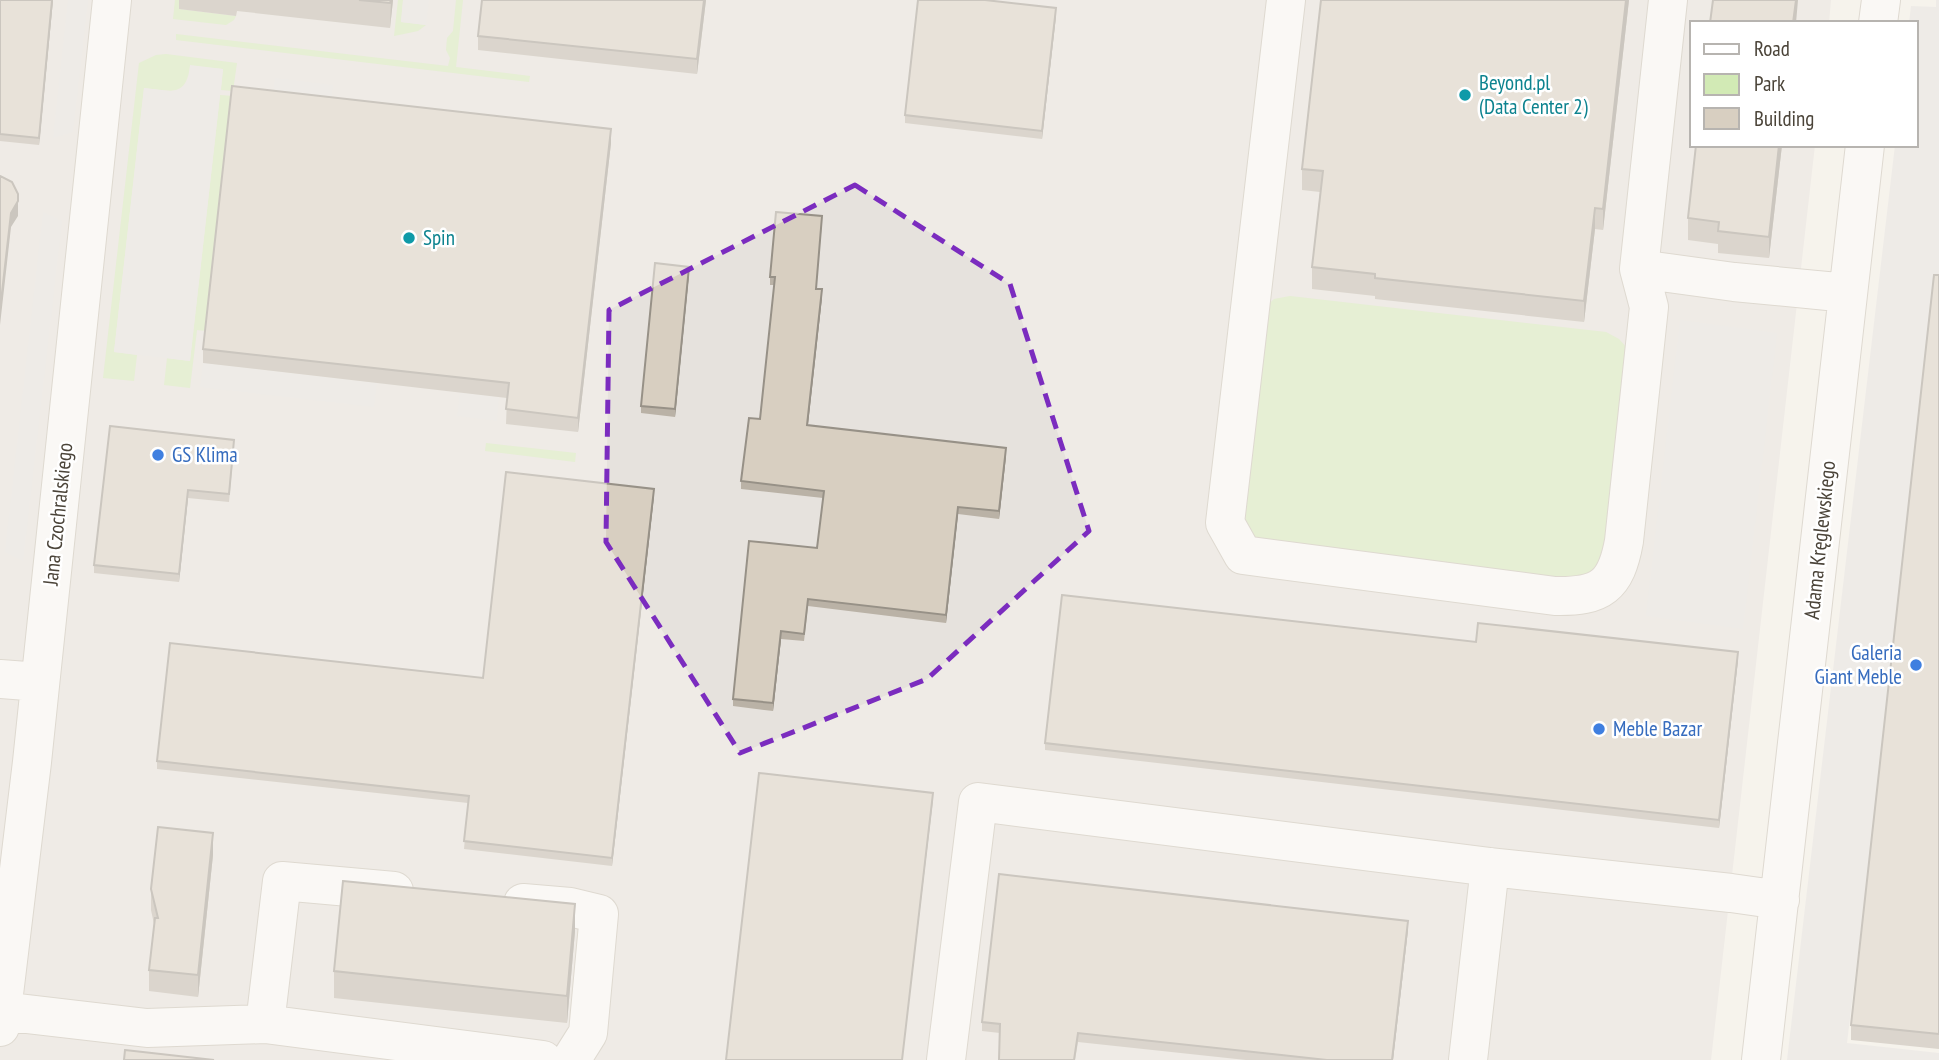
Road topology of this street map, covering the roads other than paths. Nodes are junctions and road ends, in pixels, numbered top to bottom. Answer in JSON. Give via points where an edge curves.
{"nodes":[{"id":1,"x":112,"y":0,"type":"edge"},
{"id":2,"x":1286,"y":0,"type":"edge"},
{"id":3,"x":1668,"y":0,"type":"edge"},
{"id":4,"x":1881,"y":0,"type":"edge"},
{"id":5,"x":1878,"y":21,"type":"edge"},
{"id":6,"x":1865,"y":147,"type":"edge"},
{"id":7,"x":1639,"y":269,"type":"junction"},
{"id":8,"x":1848,"y":293,"type":"junction"},
{"id":9,"x":0,"y":679,"type":"edge"},
{"id":10,"x":40,"y":682,"type":"junction"},
{"id":11,"x":1490,"y":867,"type":"junction"},
{"id":12,"x":433,"y":895,"type":"edge"},
{"id":13,"x":488,"y":900,"type":"edge"},
{"id":14,"x":1780,"y":900,"type":"junction"},
{"id":15,"x":1,"y":1019,"type":"edge"},
{"id":16,"x":265,"y":1024,"type":"junction"},
{"id":17,"x":543,"y":1060,"type":"edge"},
{"id":18,"x":571,"y":1060,"type":"edge"},
{"id":19,"x":946,"y":1060,"type":"edge"},
{"id":20,"x":1468,"y":1060,"type":"edge"},
{"id":21,"x":1761,"y":1060,"type":"edge"}],
"edges":[{"from":1,"to":10,"type":"street","name":"Jana Czochralskiego"},
{"from":2,"to":7,"type":"street","via":[[1225,523],[1244,555],[1555,596],[1580,596],[1603,587],[1619,567],[1625,527],[1649,307]]},
{"from":3,"to":7,"type":"street"},
{"from":4,"to":5,"type":"street"},
{"from":6,"to":8,"type":"street","name":"Adama Kręglewskiego"},
{"from":7,"to":8,"type":"street"},
{"from":8,"to":14,"type":"street","name":"Adama Kręglewskiego"},
{"from":9,"to":10,"type":"street"},
{"from":10,"to":15,"type":"street","name":"Jana Czochralskiego"},
{"from":11,"to":14,"type":"street"},
{"from":11,"to":19,"type":"street","via":[[978,802]]},
{"from":11,"to":20,"type":"street"},
{"from":12,"to":16,"type":"street","via":[[282,881]]},
{"from":13,"to":18,"type":"street","via":[[598,914],[589,1033]]},
{"from":14,"to":21,"type":"street","name":"Adama Kręglewskiego"},
{"from":15,"to":16,"type":"street","via":[[147,1028]]},
{"from":16,"to":17,"type":"street"}]}
